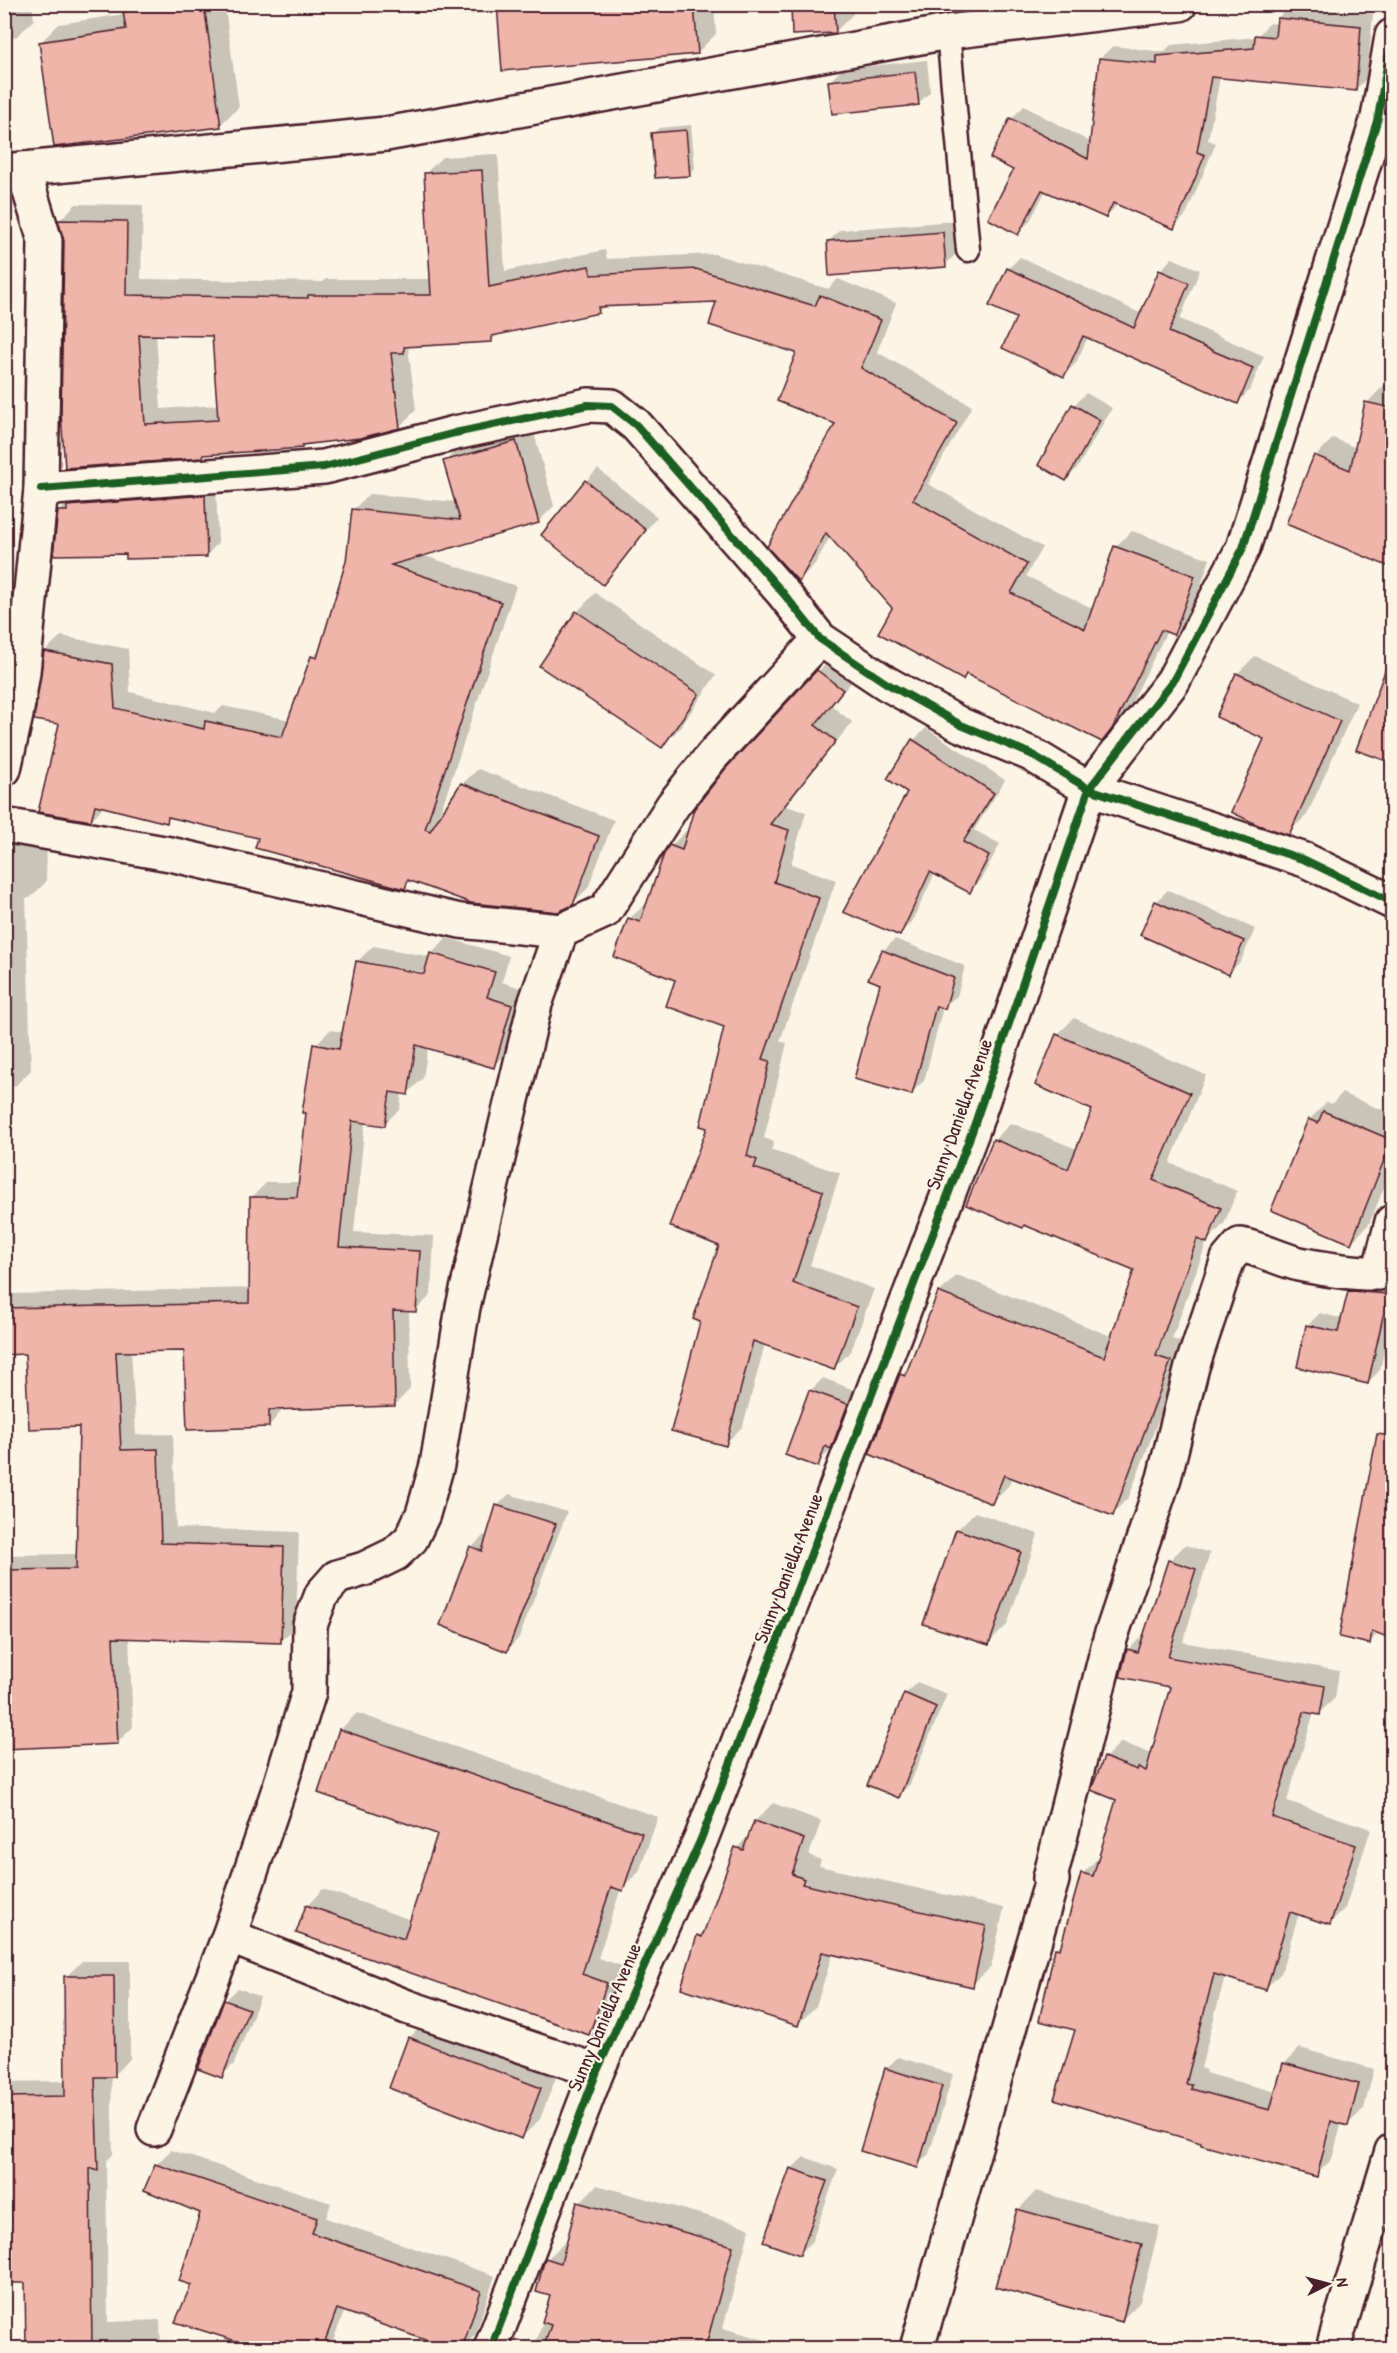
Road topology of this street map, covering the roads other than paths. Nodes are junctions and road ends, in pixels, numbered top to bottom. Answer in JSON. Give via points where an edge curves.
{"nodes":[{"id":1,"x":1180,"y":4,"type":"edge"},
{"id":2,"x":948,"y":32,"type":"junction"},
{"id":3,"x":1392,"y":36,"type":"edge"},
{"id":4,"x":14,"y":170,"type":"edge"},
{"id":5,"x":968,"y":250,"type":"dead end"},
{"id":6,"x":41,"y":489,"type":"junction"},
{"id":7,"x":820,"y":639,"type":"junction"},
{"id":8,"x":4,"y":769,"type":"edge"},
{"id":9,"x":1089,"y":789,"type":"junction"},
{"id":10,"x":4,"y":825,"type":"edge"},
{"id":11,"x":1392,"y":902,"type":"edge"},
{"id":12,"x":561,"y":931,"type":"junction"},
{"id":13,"x":1392,"y":1222,"type":"edge"},
{"id":14,"x":229,"y":1936,"type":"junction"},
{"id":15,"x":597,"y":2071,"type":"junction"},
{"id":16,"x":154,"y":2129,"type":"dead end"},
{"id":17,"x":1390,"y":2165,"type":"edge"},
{"id":18,"x":491,"y":2349,"type":"edge"},
{"id":19,"x":917,"y":2349,"type":"edge"},
{"id":20,"x":1333,"y":2349,"type":"edge"}],
"edges":[{"from":1,"to":2,"type":"street"},
{"from":2,"to":4,"type":"street","via":[[386,134]]},
{"from":2,"to":5,"type":"lane"},
{"from":3,"to":9,"type":"street","name":"Sunny Daniella Avenue","via":[[1378,118],[1243,548],[1173,681]]},
{"from":4,"to":6,"type":"street","via":[[45,242]]},
{"from":6,"to":7,"type":"street","via":[[324,467],[555,411],[612,405],[636,425]]},
{"from":6,"to":8,"type":"street","via":[[23,672]]},
{"from":7,"to":9,"type":"street","via":[[886,683],[962,725],[1030,754]]},
{"from":7,"to":12,"type":"street","via":[[699,772],[673,805],[605,911]]},
{"from":9,"to":11,"type":"street","via":[[1305,860]]},
{"from":9,"to":15,"type":"street","name":"Sunny Daniella Avenue","via":[[973,1129],[812,1554],[701,1839]]},
{"from":10,"to":12,"type":"street","via":[[170,854],[460,921]]},
{"from":12,"to":14,"type":"street","via":[[535,1005],[499,1154],[463,1307],[437,1465],[423,1514],[411,1539],[395,1554],[336,1577],[322,1593],[310,1626],[309,1692]]},
{"from":13,"to":19,"type":"street","via":[[1379,1273],[1297,1263],[1240,1245],[1228,1258],[1192,1367],[1164,1478],[1110,1639],[1052,1880]]},
{"from":14,"to":15,"type":"street","via":[[407,2007]]},
{"from":14,"to":16,"type":"street"},
{"from":15,"to":18,"type":"street","name":"Sunny Daniella Avenue"},
{"from":17,"to":20,"type":"street"}]}
